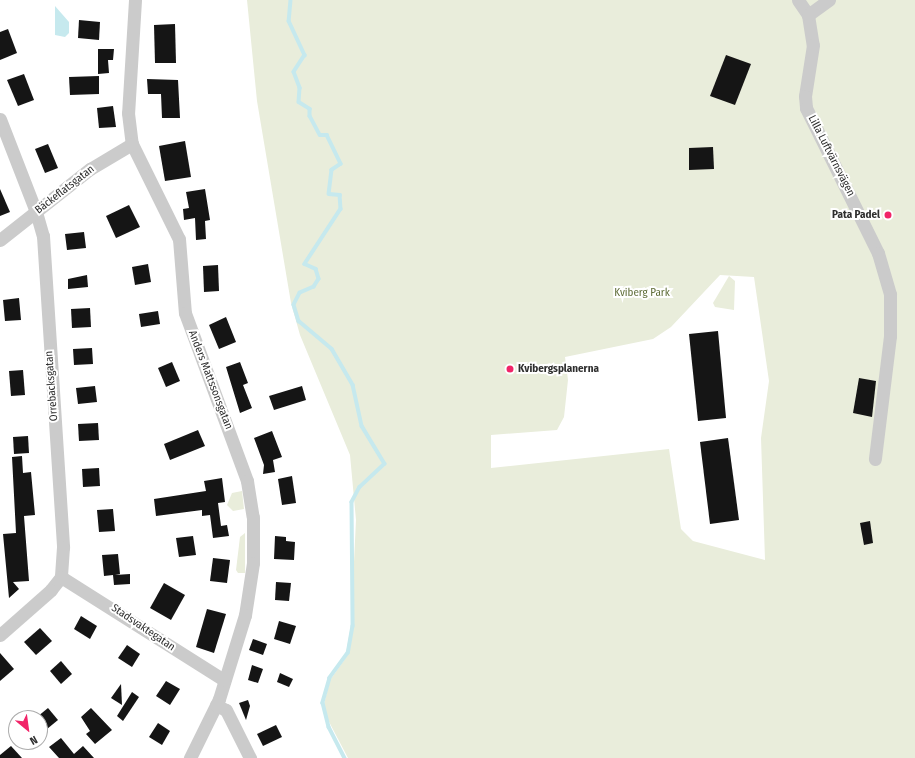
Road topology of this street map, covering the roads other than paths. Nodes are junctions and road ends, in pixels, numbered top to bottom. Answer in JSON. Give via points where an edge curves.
{"nodes":[{"id":1,"x":135,"y":0,"type":"edge"},
{"id":2,"x":798,"y":0,"type":"edge"},
{"id":3,"x":829,"y":0,"type":"edge"},
{"id":4,"x":808,"y":15,"type":"junction"},
{"id":5,"x":0,"y":119,"type":"edge"},
{"id":6,"x":132,"y":144,"type":"junction"},
{"id":7,"x":36,"y":212,"type":"junction"},
{"id":8,"x":0,"y":240,"type":"edge"},
{"id":9,"x":875,"y":460,"type":"dead end"},
{"id":10,"x":61,"y":577,"type":"junction"},
{"id":11,"x":0,"y":635,"type":"edge"},
{"id":12,"x":224,"y":680,"type":"junction"},
{"id":13,"x":216,"y":705,"type":"junction"},
{"id":14,"x":190,"y":758,"type":"edge"},
{"id":15,"x":250,"y":758,"type":"edge"}],
"edges":[{"from":1,"to":6,"type":"street","name":"Anders Mattssonsgatan","via":[[128,113]]},
{"from":2,"to":4,"type":"street"},
{"from":3,"to":4,"type":"street"},
{"from":4,"to":9,"type":"street","name":"Lilla Luftvärnsvägen","via":[[813,45],[804,96],[806,108],[878,253],[890,294],[890,336]]},
{"from":5,"to":7,"type":"street","name":"Orrebacksgatan"},
{"from":6,"to":7,"type":"street","name":"Bäckeflatsgatan","via":[[90,169]]},
{"from":6,"to":12,"type":"street","name":"Anders Mattssonsgatan","via":[[179,239],[188,325],[248,488],[253,517],[253,563],[245,615]]},
{"from":7,"to":8,"type":"street","name":"Bäckeflatsgatan"},
{"from":7,"to":10,"type":"street","name":"Orrebacksgatan","via":[[42,236],[63,540]]},
{"from":10,"to":11,"type":"street","via":[[51,590]]},
{"from":10,"to":12,"type":"street","name":"Stadsvaktegatan"},
{"from":12,"to":13,"type":"street","name":"Anders Mattssonsgatan"},
{"from":13,"to":14,"type":"street","name":"Anders Mattssonsgatan"},
{"from":13,"to":15,"type":"street","via":[[226,710]]}]}
